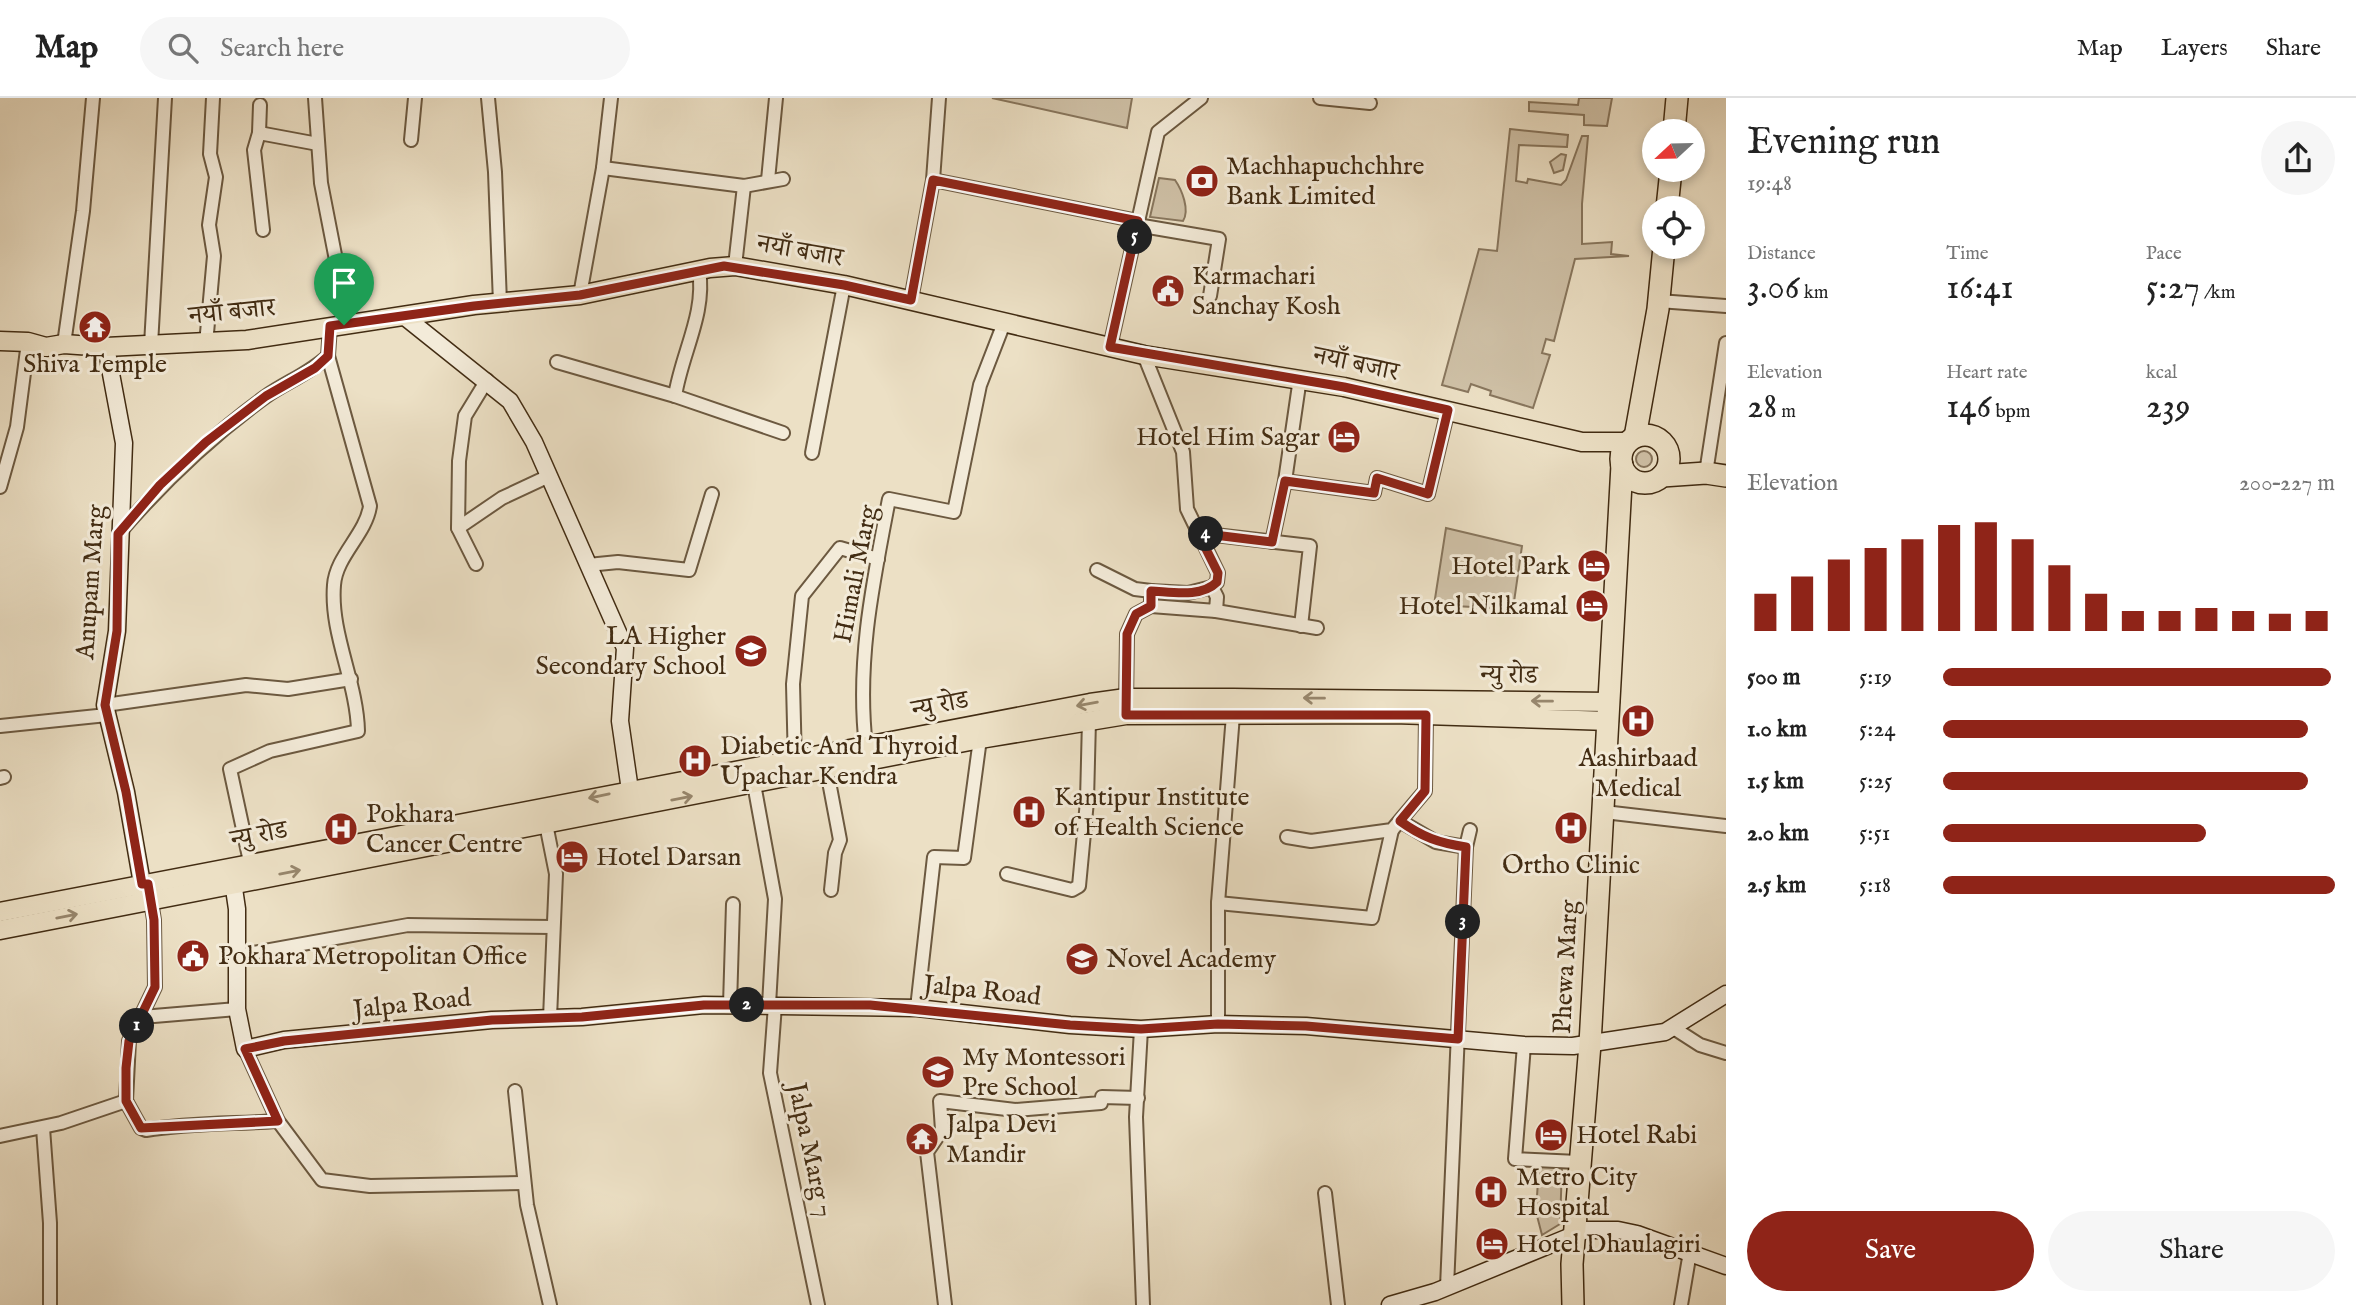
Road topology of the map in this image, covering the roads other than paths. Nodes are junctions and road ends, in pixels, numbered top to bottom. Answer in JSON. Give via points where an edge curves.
{"nodes":[{"id":1,"x":93,"y":98,"type":"edge"},
{"id":2,"x":165,"y":98,"type":"edge"},
{"id":3,"x":214,"y":98,"type":"edge"},
{"id":4,"x":315,"y":98,"type":"edge"},
{"id":5,"x":415,"y":98,"type":"edge"},
{"id":6,"x":488,"y":98,"type":"edge"},
{"id":7,"x":611,"y":98,"type":"edge"},
{"id":8,"x":776,"y":98,"type":"edge"},
{"id":9,"x":939,"y":98,"type":"edge"},
{"id":10,"x":1201,"y":98,"type":"edge"},
{"id":11,"x":1321,"y":98,"type":"edge"},
{"id":12,"x":1677,"y":98,"type":"edge"},
{"id":13,"x":1370,"y":103,"type":"dead end"},
{"id":14,"x":260,"y":106,"type":"dead end"},
{"id":15,"x":1675,"y":119,"type":"edge"},
{"id":16,"x":259,"y":133,"type":"junction"},
{"id":17,"x":411,"y":140,"type":"dead end"},
{"id":18,"x":318,"y":144,"type":"junction"},
{"id":19,"x":603,"y":168,"type":"junction"},
{"id":20,"x":783,"y":179,"type":"dead end"},
{"id":21,"x":768,"y":180,"type":"junction"},
{"id":22,"x":933,"y":180,"type":"junction"},
{"id":23,"x":744,"y":186,"type":"junction"},
{"id":24,"x":1138,"y":223,"type":"junction"},
{"id":25,"x":263,"y":230,"type":"dead end"},
{"id":26,"x":1663,"y":259,"type":"edge"},
{"id":27,"x":735,"y":266,"type":"junction"},
{"id":28,"x":699,"y":270,"type":"junction"},
{"id":29,"x":844,"y":285,"type":"junction"},
{"id":30,"x":580,"y":295,"type":"junction"},
{"id":31,"x":1210,"y":296,"type":"dead end"},
{"id":32,"x":911,"y":300,"type":"junction"},
{"id":33,"x":500,"y":303,"type":"junction"},
{"id":34,"x":1658,"y":305,"type":"junction"},
{"id":35,"x":1726,"y":306,"type":"edge"},
{"id":36,"x":405,"y":317,"type":"junction"},
{"id":37,"x":1004,"y":323,"type":"junction"},
{"id":38,"x":337,"y":326,"type":"junction"},
{"id":39,"x":0,"y":341,"type":"edge"},
{"id":40,"x":28,"y":342,"type":"junction"},
{"id":41,"x":1726,"y":343,"type":"edge"},
{"id":42,"x":64,"y":344,"type":"junction"},
{"id":43,"x":206,"y":344,"type":"junction"},
{"id":44,"x":151,"y":345,"type":"junction"},
{"id":45,"x":106,"y":347,"type":"junction"},
{"id":46,"x":1110,"y":347,"type":"junction"},
{"id":47,"x":1144,"y":355,"type":"junction"},
{"id":48,"x":328,"y":356,"type":"junction"},
{"id":49,"x":557,"y":362,"type":"dead end"},
{"id":50,"x":1300,"y":378,"type":"junction"},
{"id":51,"x":487,"y":380,"type":"junction"},
{"id":52,"x":674,"y":396,"type":"junction"},
{"id":53,"x":1448,"y":410,"type":"junction"},
{"id":54,"x":783,"y":433,"type":"dead end"},
{"id":55,"x":1662,"y":443,"type":"junction"},
{"id":56,"x":1626,"y":452,"type":"junction"},
{"id":57,"x":812,"y":453,"type":"dead end"},
{"id":58,"x":1716,"y":474,"type":"edge"},
{"id":59,"x":549,"y":476,"type":"junction"},
{"id":60,"x":1655,"y":480,"type":"junction"},
{"id":61,"x":1285,"y":481,"type":"junction"},
{"id":62,"x":0,"y":487,"type":"edge"},
{"id":63,"x":712,"y":494,"type":"dead end"},
{"id":64,"x":457,"y":528,"type":"junction"},
{"id":65,"x":1198,"y":533,"type":"junction"},
{"id":66,"x":118,"y":534,"type":"junction"},
{"id":67,"x":1272,"y":542,"type":"junction"},
{"id":68,"x":1617,"y":548,"type":"junction"},
{"id":69,"x":877,"y":559,"type":"junction"},
{"id":70,"x":476,"y":564,"type":"dead end"},
{"id":71,"x":588,"y":565,"type":"junction"},
{"id":72,"x":1097,"y":570,"type":"dead end"},
{"id":73,"x":1212,"y":587,"type":"junction"},
{"id":74,"x":1151,"y":591,"type":"junction"},
{"id":75,"x":1151,"y":606,"type":"junction"},
{"id":76,"x":1216,"y":611,"type":"junction"},
{"id":77,"x":1301,"y":626,"type":"junction"},
{"id":78,"x":1317,"y":628,"type":"dead end"},
{"id":79,"x":351,"y":679,"type":"junction"},
{"id":80,"x":1126,"y":707,"type":"junction"},
{"id":81,"x":106,"y":710,"type":"junction"},
{"id":82,"x":1609,"y":712,"type":"junction"},
{"id":83,"x":1233,"y":715,"type":"junction"},
{"id":84,"x":1426,"y":715,"type":"junction"},
{"id":85,"x":1089,"y":720,"type":"junction"},
{"id":86,"x":0,"y":726,"type":"edge"},
{"id":87,"x":980,"y":739,"type":"junction"},
{"id":88,"x":866,"y":747,"type":"junction"},
{"id":89,"x":795,"y":768,"type":"junction"},
{"id":90,"x":827,"y":771,"type":"junction"},
{"id":91,"x":754,"y":784,"type":"junction"},
{"id":92,"x":632,"y":799,"type":"junction"},
{"id":93,"x":1604,"y":812,"type":"junction"},
{"id":94,"x":545,"y":816,"type":"junction"},
{"id":95,"x":1396,"y":825,"type":"junction"},
{"id":96,"x":1726,"y":826,"type":"edge"},
{"id":97,"x":1470,"y":830,"type":"dead end"},
{"id":98,"x":1287,"y":837,"type":"dead end"},
{"id":99,"x":1466,"y":847,"type":"junction"},
{"id":100,"x":252,"y":871,"type":"junction"},
{"id":101,"x":1007,"y":874,"type":"dead end"},
{"id":102,"x":232,"y":875,"type":"junction"},
{"id":103,"x":831,"y":890,"type":"dead end"},
{"id":104,"x":147,"y":892,"type":"junction"},
{"id":105,"x":1218,"y":903,"type":"junction"},
{"id":106,"x":733,"y":904,"type":"dead end"},
{"id":107,"x":0,"y":912,"type":"edge"},
{"id":108,"x":553,"y":927,"type":"junction"},
{"id":109,"x":0,"y":929,"type":"edge"},
{"id":110,"x":236,"y":956,"type":"junction"},
{"id":111,"x":1726,"y":994,"type":"edge"},
{"id":112,"x":730,"y":1005,"type":"junction"},
{"id":113,"x":772,"y":1005,"type":"junction"},
{"id":114,"x":917,"y":1008,"type":"junction"},
{"id":115,"x":237,"y":1009,"type":"junction"},
{"id":116,"x":142,"y":1017,"type":"junction"},
{"id":117,"x":550,"y":1018,"type":"junction"},
{"id":118,"x":1218,"y":1024,"type":"junction"},
{"id":119,"x":1672,"y":1027,"type":"junction"},
{"id":120,"x":1141,"y":1029,"type":"junction"},
{"id":121,"x":1458,"y":1039,"type":"junction"},
{"id":122,"x":1590,"y":1044,"type":"junction"},
{"id":123,"x":1524,"y":1045,"type":"junction"},
{"id":124,"x":245,"y":1049,"type":"junction"},
{"id":125,"x":1726,"y":1053,"type":"edge"},
{"id":126,"x":515,"y":1091,"type":"dead end"},
{"id":127,"x":1138,"y":1098,"type":"junction"},
{"id":128,"x":126,"y":1101,"type":"junction"},
{"id":129,"x":278,"y":1121,"type":"junction"},
{"id":130,"x":43,"y":1128,"type":"junction"},
{"id":131,"x":0,"y":1136,"type":"edge"},
{"id":132,"x":1578,"y":1162,"type":"junction"},
{"id":133,"x":524,"y":1183,"type":"junction"},
{"id":134,"x":1325,"y":1193,"type":"dead end"},
{"id":135,"x":1576,"y":1232,"type":"junction"},
{"id":136,"x":1690,"y":1252,"type":"junction"},
{"id":137,"x":1726,"y":1266,"type":"edge"},
{"id":138,"x":1440,"y":1294,"type":"edge"},
{"id":139,"x":50,"y":1305,"type":"edge"},
{"id":140,"x":550,"y":1305,"type":"edge"},
{"id":141,"x":818,"y":1305,"type":"edge"},
{"id":142,"x":945,"y":1305,"type":"edge"},
{"id":143,"x":1143,"y":1305,"type":"edge"},
{"id":144,"x":1338,"y":1305,"type":"edge"},
{"id":145,"x":1390,"y":1305,"type":"edge"},
{"id":146,"x":1573,"y":1305,"type":"edge"},
{"id":147,"x":1681,"y":1305,"type":"edge"}],
"edges":[{"from":1,"to":42,"type":"street"},
{"from":2,"to":44,"type":"street"},
{"from":3,"to":43,"type":"street","via":[[210,154],[216,177],[209,225],[214,256]]},
{"from":4,"to":18,"type":"street"},
{"from":5,"to":17,"type":"street"},
{"from":6,"to":33,"type":"street"},
{"from":7,"to":19,"type":"street"},
{"from":8,"to":21,"type":"street"},
{"from":9,"to":22,"type":"street"},
{"from":10,"to":24,"type":"street","via":[[1157,132]]},
{"from":11,"to":13,"type":"street"},
{"from":12,"to":15,"type":"highway"},
{"from":14,"to":16,"type":"street"},
{"from":16,"to":18,"type":"street"},
{"from":16,"to":25,"type":"street","via":[[254,150]]},
{"from":18,"to":38,"type":"street","via":[[343,296]]},
{"from":19,"to":23,"type":"street"},
{"from":19,"to":30,"type":"street"},
{"from":20,"to":21,"type":"street"},
{"from":21,"to":23,"type":"street"},
{"from":22,"to":24,"type":"street"},
{"from":22,"to":32,"type":"street"},
{"from":23,"to":27,"type":"street"},
{"from":24,"to":31,"type":"street","via":[[1219,239]]},
{"from":24,"to":46,"type":"street"},
{"from":26,"to":34,"type":"highway"},
{"from":27,"to":28,"type":"main road","name":"नयाँ बजार"},
{"from":27,"to":29,"type":"main road","name":"नयाँ बजार"},
{"from":28,"to":30,"type":"main road","name":"नयाँ बजार"},
{"from":28,"to":52,"type":"street","via":[[698,318]]},
{"from":29,"to":32,"type":"main road","name":"नयाँ बजार"},
{"from":29,"to":57,"type":"street"},
{"from":30,"to":33,"type":"main road","name":"नयाँ बजार"},
{"from":32,"to":37,"type":"main road","name":"नयाँ बजार"},
{"from":33,"to":36,"type":"main road","name":"नयाँ बजार"},
{"from":34,"to":35,"type":"street"},
{"from":34,"to":55,"type":"highway","via":[[1656,427]]},
{"from":34,"to":56,"type":"highway"},
{"from":36,"to":38,"type":"main road","name":"नयाँ बजार"},
{"from":36,"to":51,"type":"street"},
{"from":37,"to":46,"type":"main road","name":"नयाँ बजार"},
{"from":37,"to":69,"type":"street","name":"Himali Marg","via":[[980,384],[954,512],[889,499]]},
{"from":38,"to":43,"type":"main road","name":"नयाँ बजार"},
{"from":38,"to":48,"type":"street"},
{"from":39,"to":40,"type":"main road","name":"नयाँ बजार"},
{"from":40,"to":42,"type":"main road","name":"नयाँ बजार"},
{"from":40,"to":62,"type":"street","via":[[17,427]]},
{"from":41,"to":58,"type":"street"},
{"from":42,"to":45,"type":"main road","name":"नयाँ बजार"},
{"from":43,"to":44,"type":"main road","name":"नयाँ बजार"},
{"from":44,"to":45,"type":"main road","name":"नयाँ बजार"},
{"from":45,"to":66,"type":"street","name":"Anupam Marg","via":[[124,443]]},
{"from":46,"to":47,"type":"main road","name":"नयाँ बजार"},
{"from":47,"to":50,"type":"main road","name":"नयाँ बजार"},
{"from":47,"to":65,"type":"street","via":[[1183,452],[1187,509]]},
{"from":48,"to":66,"type":"street","via":[[206,442],[160,485]]},
{"from":48,"to":79,"type":"street","via":[[370,506],[334,582],[334,611]]},
{"from":49,"to":52,"type":"street"},
{"from":50,"to":53,"type":"main road","name":"नयाँ बजार"},
{"from":50,"to":61,"type":"street"},
{"from":51,"to":59,"type":"street","via":[[523,420]]},
{"from":51,"to":64,"type":"street","via":[[473,399],[460,438]]},
{"from":52,"to":54,"type":"street"},
{"from":53,"to":56,"type":"main road","name":"नयाँ बजार"},
{"from":53,"to":61,"type":"street","via":[[1428,494],[1377,478],[1374,493]]},
{"from":55,"to":56,"type":"highway","via":[[1648,435]]},
{"from":55,"to":58,"type":"highway"},
{"from":55,"to":60,"type":"highway","via":[[1669,461]]},
{"from":56,"to":60,"type":"highway","via":[[1634,481]]},
{"from":56,"to":68,"type":"highway"},
{"from":58,"to":60,"type":"highway"},
{"from":59,"to":64,"type":"street","via":[[502,498]]},
{"from":59,"to":71,"type":"street"},
{"from":60,"to":68,"type":"highway","via":[[1632,501]]},
{"from":61,"to":67,"type":"street"},
{"from":63,"to":71,"type":"street","via":[[690,570],[618,562]]},
{"from":64,"to":70,"type":"street"},
{"from":65,"to":67,"type":"street"},
{"from":65,"to":73,"type":"street","via":[[1218,573]]},
{"from":66,"to":81,"type":"street","name":"Anupam Marg","via":[[117,631]]},
{"from":67,"to":77,"type":"street","via":[[1310,547]]},
{"from":68,"to":82,"type":"highway","name":"Phewa Marg"},
{"from":69,"to":88,"type":"street","name":"Himali Marg","via":[[863,660]]},
{"from":69,"to":89,"type":"street","via":[[839,548],[802,596],[793,684]]},
{"from":71,"to":92,"type":"street","via":[[625,648],[620,721]]},
{"from":72,"to":74,"type":"street","via":[[1135,589]]},
{"from":73,"to":74,"type":"street","via":[[1188,593]]},
{"from":73,"to":76,"type":"street"},
{"from":74,"to":75,"type":"street"},
{"from":75,"to":76,"type":"street"},
{"from":75,"to":80,"type":"street","via":[[1136,614],[1127,634]]},
{"from":76,"to":77,"type":"street"},
{"from":77,"to":78,"type":"street"},
{"from":79,"to":81,"type":"street","via":[[288,689],[246,684]]},
{"from":79,"to":100,"type":"street","via":[[358,731],[270,751],[230,769]]},
{"from":82,"to":80,"type":"main road","name":"न्यु रोड","one_way":true},
{"from":80,"to":83,"type":"main road","name":"न्यु रोड"},
{"from":80,"to":85,"type":"main road","name":"न्यु रोड"},
{"from":80,"to":88,"type":"main road","name":"न्यु रोड","one_way":true},
{"from":81,"to":86,"type":"street"},
{"from":81,"to":104,"type":"street","name":"Anupam Marg"},
{"from":82,"to":84,"type":"main road","name":"न्यु रोड"},
{"from":82,"to":93,"type":"highway","name":"Phewa Marg"},
{"from":83,"to":84,"type":"main road","name":"न्यु रोड"},
{"from":83,"to":105,"type":"street"},
{"from":84,"to":95,"type":"street","via":[[1425,791]]},
{"from":85,"to":87,"type":"main road","name":"न्यु रोड"},
{"from":85,"to":101,"type":"street","via":[[1079,886],[1072,890]]},
{"from":87,"to":90,"type":"main road","name":"न्यु रोड"},
{"from":87,"to":114,"type":"street","via":[[964,858],[934,858]]},
{"from":88,"to":89,"type":"main road","name":"न्यु रोड"},
{"from":89,"to":90,"type":"main road","name":"न्यु रोड"},
{"from":89,"to":91,"type":"main road","name":"न्यु रोड"},
{"from":89,"to":92,"type":"main road","name":"न्यु रोड"},
{"from":90,"to":103,"type":"street","via":[[841,839]]},
{"from":92,"to":91,"type":"main road","name":"न्यु रोड","one_way":true},
{"from":91,"to":113,"type":"street","name":"Jalpa Marg 7","via":[[775,899]]},
{"from":92,"to":94,"type":"main road","name":"न्यु रोड"},
{"from":93,"to":96,"type":"street"},
{"from":93,"to":122,"type":"highway","name":"Phewa Marg"},
{"from":94,"to":100,"type":"main road","name":"न्यु रोड"},
{"from":94,"to":108,"type":"street","via":[[556,874]]},
{"from":95,"to":98,"type":"street","via":[[1311,841]]},
{"from":95,"to":99,"type":"street","via":[[1436,842]]},
{"from":95,"to":105,"type":"street","via":[[1372,918]]},
{"from":97,"to":99,"type":"street"},
{"from":99,"to":121,"type":"street"},
{"from":100,"to":102,"type":"main road","name":"न्यु रोड"},
{"from":102,"to":104,"type":"main road","name":"न्यु रोड"},
{"from":102,"to":110,"type":"street"},
{"from":104,"to":107,"type":"main road","name":"न्यु रोड"},
{"from":109,"to":104,"type":"main road","name":"न्यु रोड","one_way":true},
{"from":104,"to":116,"type":"street","via":[[155,987]]},
{"from":105,"to":118,"type":"street"},
{"from":106,"to":112,"type":"street"},
{"from":108,"to":110,"type":"street","via":[[408,925]]},
{"from":108,"to":117,"type":"street"},
{"from":110,"to":115,"type":"street"},
{"from":111,"to":119,"type":"street","name":"Jalpa Road"},
{"from":112,"to":113,"type":"street","name":"Jalpa Road"},
{"from":112,"to":117,"type":"street","name":"Jalpa Road","via":[[676,1005]]},
{"from":113,"to":114,"type":"street","name":"Jalpa Road"},
{"from":113,"to":141,"type":"street","name":"Jalpa Marg 7","via":[[770,1073]]},
{"from":114,"to":120,"type":"street","name":"Jalpa Road"},
{"from":115,"to":116,"type":"street"},
{"from":115,"to":124,"type":"street"},
{"from":116,"to":128,"type":"street","via":[[129,1041]]},
{"from":117,"to":124,"type":"street","name":"Jalpa Road","via":[[284,1041]]},
{"from":118,"to":120,"type":"street","name":"Jalpa Road"},
{"from":118,"to":121,"type":"street","name":"Jalpa Road"},
{"from":119,"to":122,"type":"street","name":"Jalpa Road","via":[[1647,1036]]},
{"from":119,"to":125,"type":"street","via":[[1700,1045]]},
{"from":120,"to":127,"type":"street"},
{"from":121,"to":123,"type":"street","name":"Jalpa Road"},
{"from":121,"to":138,"type":"street"},
{"from":122,"to":123,"type":"street","name":"Jalpa Road"},
{"from":122,"to":132,"type":"highway","name":"Phewa Marg"},
{"from":123,"to":132,"type":"street","via":[[1515,1159]]},
{"from":124,"to":129,"type":"street"},
{"from":126,"to":133,"type":"street"},
{"from":127,"to":142,"type":"street","via":[[1102,1097],[1101,1103],[1015,1110],[940,1101],[942,1130],[927,1152]]},
{"from":127,"to":143,"type":"street"},
{"from":128,"to":129,"type":"street","via":[[146,1130],[189,1123]]},
{"from":128,"to":130,"type":"street"},
{"from":129,"to":133,"type":"street","via":[[322,1180],[370,1186]]},
{"from":130,"to":131,"type":"street"},
{"from":130,"to":139,"type":"street"},
{"from":132,"to":135,"type":"highway","name":"Phewa Marg"},
{"from":133,"to":140,"type":"street"},
{"from":134,"to":144,"type":"street"},
{"from":135,"to":136,"type":"street","via":[[1618,1230]]},
{"from":135,"to":138,"type":"street"},
{"from":135,"to":146,"type":"highway","name":"Phewa Marg"},
{"from":136,"to":137,"type":"street"},
{"from":136,"to":147,"type":"street"},
{"from":138,"to":145,"type":"street"}]}
